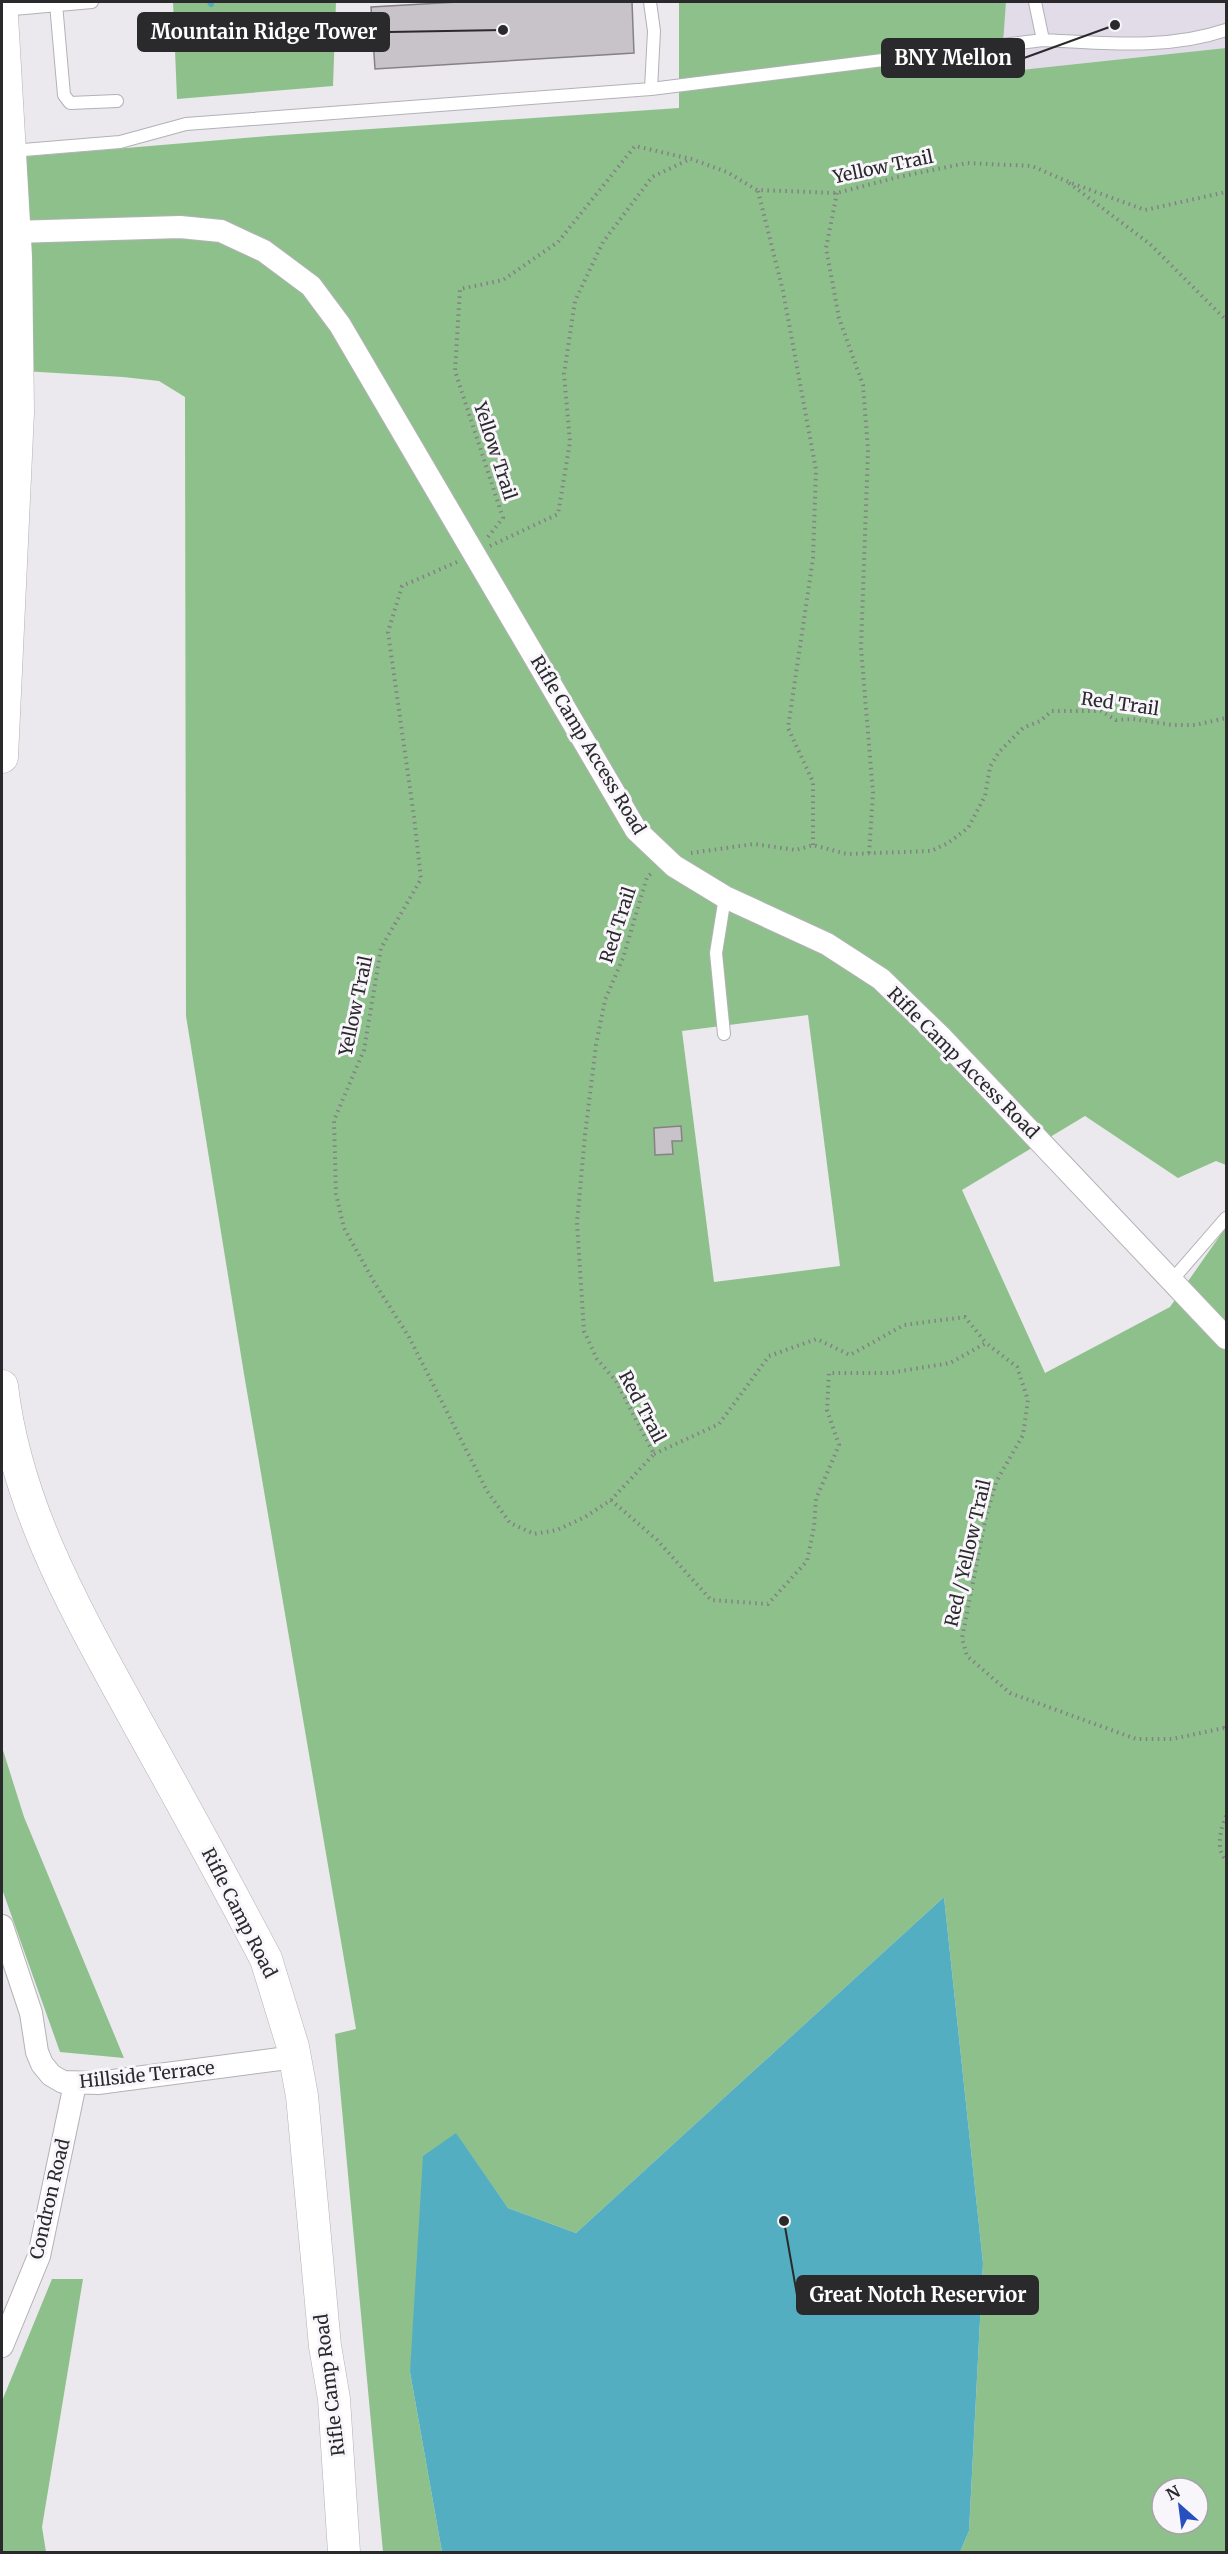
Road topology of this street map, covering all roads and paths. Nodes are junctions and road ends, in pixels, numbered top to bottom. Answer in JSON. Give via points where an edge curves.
{"nodes":[{"id":1,"x":92,"y":2,"type":"edge"},
{"id":2,"x":650,"y":2,"type":"edge"},
{"id":3,"x":1035,"y":2,"type":"edge"},
{"id":4,"x":56,"y":4,"type":"junction"},
{"id":5,"x":2,"y":10,"type":"edge"},
{"id":6,"x":2,"y":16,"type":"edge"},
{"id":7,"x":1227,"y":30,"type":"edge"},
{"id":8,"x":1043,"y":40,"type":"junction"},
{"id":9,"x":651,"y":89,"type":"junction"},
{"id":10,"x":117,"y":101,"type":"dead end"},
{"id":11,"x":4,"y":118,"type":"edge"},
{"id":12,"x":691,"y":159,"type":"junction"},
{"id":13,"x":7,"y":165,"type":"edge"},
{"id":14,"x":1066,"y":181,"type":"junction"},
{"id":15,"x":758,"y":190,"type":"junction"},
{"id":16,"x":1227,"y":192,"type":"edge"},
{"id":17,"x":837,"y":193,"type":"junction"},
{"id":18,"x":14,"y":232,"type":"junction"},
{"id":19,"x":1227,"y":320,"type":"edge"},
{"id":20,"x":10,"y":390,"type":"edge"},
{"id":21,"x":474,"y":554,"type":"junction"},
{"id":22,"x":5,"y":613,"type":"edge"},
{"id":23,"x":1227,"y":718,"type":"edge"},
{"id":24,"x":2,"y":757,"type":"edge"},
{"id":25,"x":813,"y":845,"type":"junction"},
{"id":26,"x":869,"y":854,"type":"junction"},
{"id":27,"x":667,"y":860,"type":"junction"},
{"id":28,"x":725,"y":897,"type":"junction"},
{"id":29,"x":724,"y":1034,"type":"dead end"},
{"id":30,"x":1227,"y":1218,"type":"edge"},
{"id":31,"x":1173,"y":1279,"type":"junction"},
{"id":32,"x":1227,"y":1338,"type":"edge"},
{"id":33,"x":986,"y":1343,"type":"junction"},
{"id":34,"x":2,"y":1386,"type":"edge"},
{"id":35,"x":654,"y":1454,"type":"junction"},
{"id":36,"x":610,"y":1500,"type":"junction"},
{"id":37,"x":1227,"y":1732,"type":"edge"},
{"id":38,"x":1227,"y":1816,"type":"edge"},
{"id":39,"x":1227,"y":1860,"type":"edge"},
{"id":40,"x":2,"y":1926,"type":"edge"},
{"id":41,"x":295,"y":2057,"type":"junction"},
{"id":42,"x":75,"y":2084,"type":"junction"},
{"id":43,"x":2,"y":2346,"type":"edge"},
{"id":44,"x":344,"y":2553,"type":"edge"}],
"edges":[{"from":1,"to":4,"type":"lane"},
{"from":2,"to":9,"type":"lane","via":[[654,31]]},
{"from":3,"to":8,"type":"lane"},
{"from":4,"to":5,"type":"lane"},
{"from":4,"to":10,"type":"lane","via":[[64,95],[70,103]]},
{"from":6,"to":11,"type":"street"},
{"from":7,"to":8,"type":"lane","via":[[1198,40],[1135,45]]},
{"from":8,"to":9,"type":"lane"},
{"from":9,"to":13,"type":"lane","via":[[186,124]]},
{"from":11,"to":13,"type":"street"},
{"from":12,"to":15,"type":"path","name":"Yellow Trail","via":[[727,172]]},
{"from":12,"to":21,"type":"path","via":[[652,177],[603,242],[575,301],[564,374],[570,442],[558,514]]},
{"from":12,"to":21,"type":"path","name":"Yellow Trail","via":[[635,146],[558,242],[503,280],[460,289],[455,371],[503,518]]},
{"from":13,"to":18,"type":"street"},
{"from":14,"to":16,"type":"path","name":"Yellow Trail","via":[[1145,210]]},
{"from":14,"to":17,"type":"path","name":"Yellow Trail","via":[[1032,166],[967,163]]},
{"from":14,"to":19,"type":"path","via":[[1150,244]]},
{"from":15,"to":17,"type":"path","name":"Yellow Trail"},
{"from":15,"to":25,"type":"path","via":[[783,291],[816,470],[813,558],[788,728],[813,782]]},
{"from":17,"to":26,"type":"path","via":[[826,248],[839,318],[863,385],[868,450],[861,648],[873,793]]},
{"from":18,"to":20,"type":"street"},
{"from":18,"to":21,"type":"street","name":"Rifle Camp Access Road","via":[[180,227],[221,231],[264,251],[311,286],[340,325]]},
{"from":20,"to":22,"type":"street"},
{"from":21,"to":27,"type":"street","name":"Rifle Camp Access Road","via":[[636,830]]},
{"from":21,"to":36,"type":"path","name":"Yellow Trail","via":[[402,586],[388,632],[421,879],[381,948],[364,1050],[334,1120],[336,1194],[344,1228],[410,1337],[487,1491],[510,1523],[534,1534],[557,1530]]},
{"from":22,"to":24,"type":"street"},
{"from":23,"to":26,"type":"path","name":"Red Trail","via":[[1173,725],[1116,720],[1101,711],[1052,711],[1023,728],[999,752],[990,767],[985,796],[968,828],[931,851]]},
{"from":25,"to":26,"type":"path","name":"Red Trail","via":[[848,854]]},
{"from":25,"to":27,"type":"path","name":"Red Trail","via":[[796,850],[754,844],[703,850]]},
{"from":27,"to":28,"type":"street","name":"Rifle Camp Access Road"},
{"from":27,"to":35,"type":"path","name":"Red Trail","via":[[647,878],[623,958],[605,1000],[596,1045],[577,1223],[584,1331],[597,1359],[616,1381]]},
{"from":28,"to":29,"type":"lane","via":[[716,953]]},
{"from":28,"to":31,"type":"street","name":"Rifle Camp Access Road","via":[[827,944],[881,979]]},
{"from":30,"to":31,"type":"lane"},
{"from":31,"to":32,"type":"street","name":"Rifle Camp Access Road"},
{"from":33,"to":35,"type":"path","name":"Red / Yellow Trail","via":[[964,1317],[904,1326],[850,1355],[817,1340],[769,1356],[719,1424]]},
{"from":33,"to":36,"type":"path","via":[[950,1363],[889,1373],[829,1373],[827,1410],[839,1445],[816,1499],[807,1561],[768,1604],[711,1600],[657,1540]]},
{"from":33,"to":37,"type":"path","name":"Red / Yellow Trail","via":[[1017,1367],[1028,1400],[1023,1435],[996,1482],[985,1521],[962,1638],[967,1656],[1010,1693],[1136,1739],[1172,1739],[1224,1728]]},
{"from":34,"to":41,"type":"street","name":"Rifle Camp Road","via":[[5,1418],[20,1476],[41,1534],[109,1671],[266,1959]]},
{"from":35,"to":36,"type":"path","name":"Red Trail"},
{"from":38,"to":39,"type":"path","via":[[1220,1831],[1223,1857]]},
{"from":40,"to":42,"type":"street","name":"Hillside Terrace","via":[[31,2013],[42,2064],[51,2075]]},
{"from":41,"to":42,"type":"street","name":"Hillside Terrace"},
{"from":41,"to":44,"type":"street","name":"Rifle Camp Road","via":[[334,2399]]},
{"from":42,"to":43,"type":"street","name":"Condron Road","via":[[39,2256]]}]}
